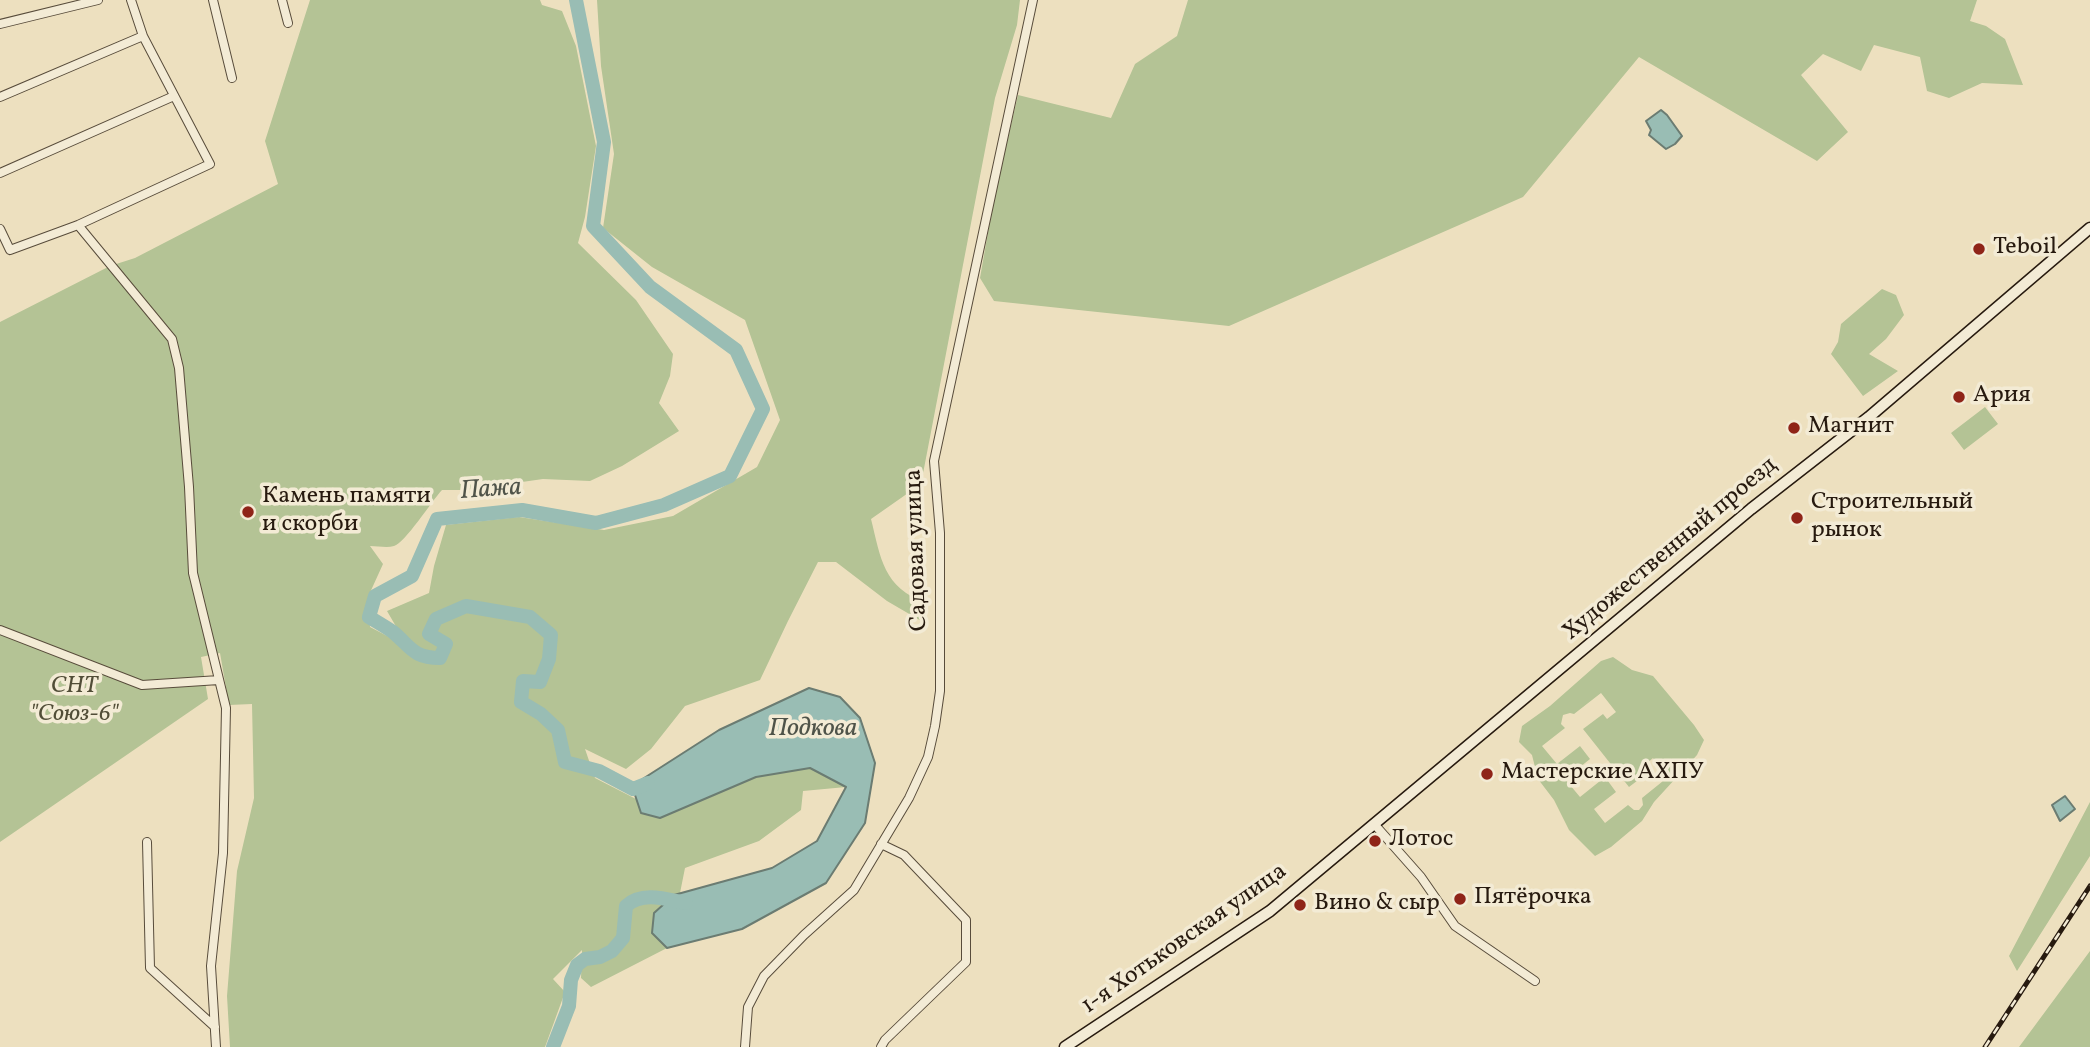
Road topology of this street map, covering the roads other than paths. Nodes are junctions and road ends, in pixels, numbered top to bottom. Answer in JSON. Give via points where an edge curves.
{"nodes":[{"id":1,"x":98,"y":0,"type":"edge"},
{"id":2,"x":131,"y":0,"type":"edge"},
{"id":3,"x":213,"y":0,"type":"edge"},
{"id":4,"x":282,"y":0,"type":"edge"},
{"id":5,"x":1033,"y":0,"type":"edge"},
{"id":6,"x":288,"y":23,"type":"dead end"},
{"id":7,"x":0,"y":24,"type":"edge"},
{"id":8,"x":143,"y":36,"type":"junction"},
{"id":9,"x":232,"y":78,"type":"dead end"},
{"id":10,"x":174,"y":96,"type":"junction"},
{"id":11,"x":0,"y":97,"type":"edge"},
{"id":12,"x":0,"y":173,"type":"edge"},
{"id":13,"x":78,"y":226,"type":"junction"},
{"id":14,"x":2090,"y":228,"type":"edge"},
{"id":15,"x":0,"y":229,"type":"edge"},
{"id":16,"x":10,"y":250,"type":"junction"},
{"id":17,"x":0,"y":255,"type":"edge"},
{"id":18,"x":0,"y":630,"type":"edge"},
{"id":19,"x":219,"y":680,"type":"junction"},
{"id":20,"x":1376,"y":825,"type":"junction"},
{"id":21,"x":147,"y":842,"type":"dead end"},
{"id":22,"x":881,"y":844,"type":"junction"},
{"id":23,"x":1327,"y":865,"type":"joint"},
{"id":24,"x":1535,"y":981,"type":"dead end"},
{"id":25,"x":215,"y":1027,"type":"junction"},
{"id":26,"x":216,"y":1047,"type":"edge"},
{"id":27,"x":745,"y":1047,"type":"edge"},
{"id":28,"x":881,"y":1047,"type":"edge"},
{"id":29,"x":1065,"y":1047,"type":"edge"}],
"edges":[{"from":1,"to":7,"type":"street"},
{"from":2,"to":8,"type":"street"},
{"from":3,"to":9,"type":"street"},
{"from":4,"to":6,"type":"street"},
{"from":5,"to":22,"type":"street","name":"Садовая улица","via":[[934,461],[940,533],[940,691],[935,726],[928,757]]},
{"from":8,"to":10,"type":"street"},
{"from":8,"to":11,"type":"street"},
{"from":10,"to":12,"type":"street"},
{"from":10,"to":13,"type":"street","via":[[211,164]]},
{"from":13,"to":16,"type":"street"},
{"from":13,"to":19,"type":"street","via":[[172,339],[190,487],[193,573]]},
{"from":14,"to":20,"type":"main road","name":"Художественный проезд"},
{"from":15,"to":16,"type":"street"},
{"from":16,"to":17,"type":"street"},
{"from":18,"to":19,"type":"street","via":[[142,685]]},
{"from":19,"to":25,"type":"street","via":[[226,708],[223,853],[211,966]]},
{"from":20,"to":23,"type":"main road","name":"Художественный проезд"},
{"from":20,"to":24,"type":"street","via":[[1455,926]]},
{"from":21,"to":25,"type":"street","via":[[150,968]]},
{"from":22,"to":27,"type":"street","name":"Садовая улица","via":[[854,890],[764,976],[748,1007]]},
{"from":22,"to":28,"type":"street","via":[[904,856],[966,920],[966,962]]},
{"from":23,"to":29,"type":"main road","name":"1-я Хотьковская улица","via":[[1251,925]]},
{"from":25,"to":26,"type":"street"}]}
